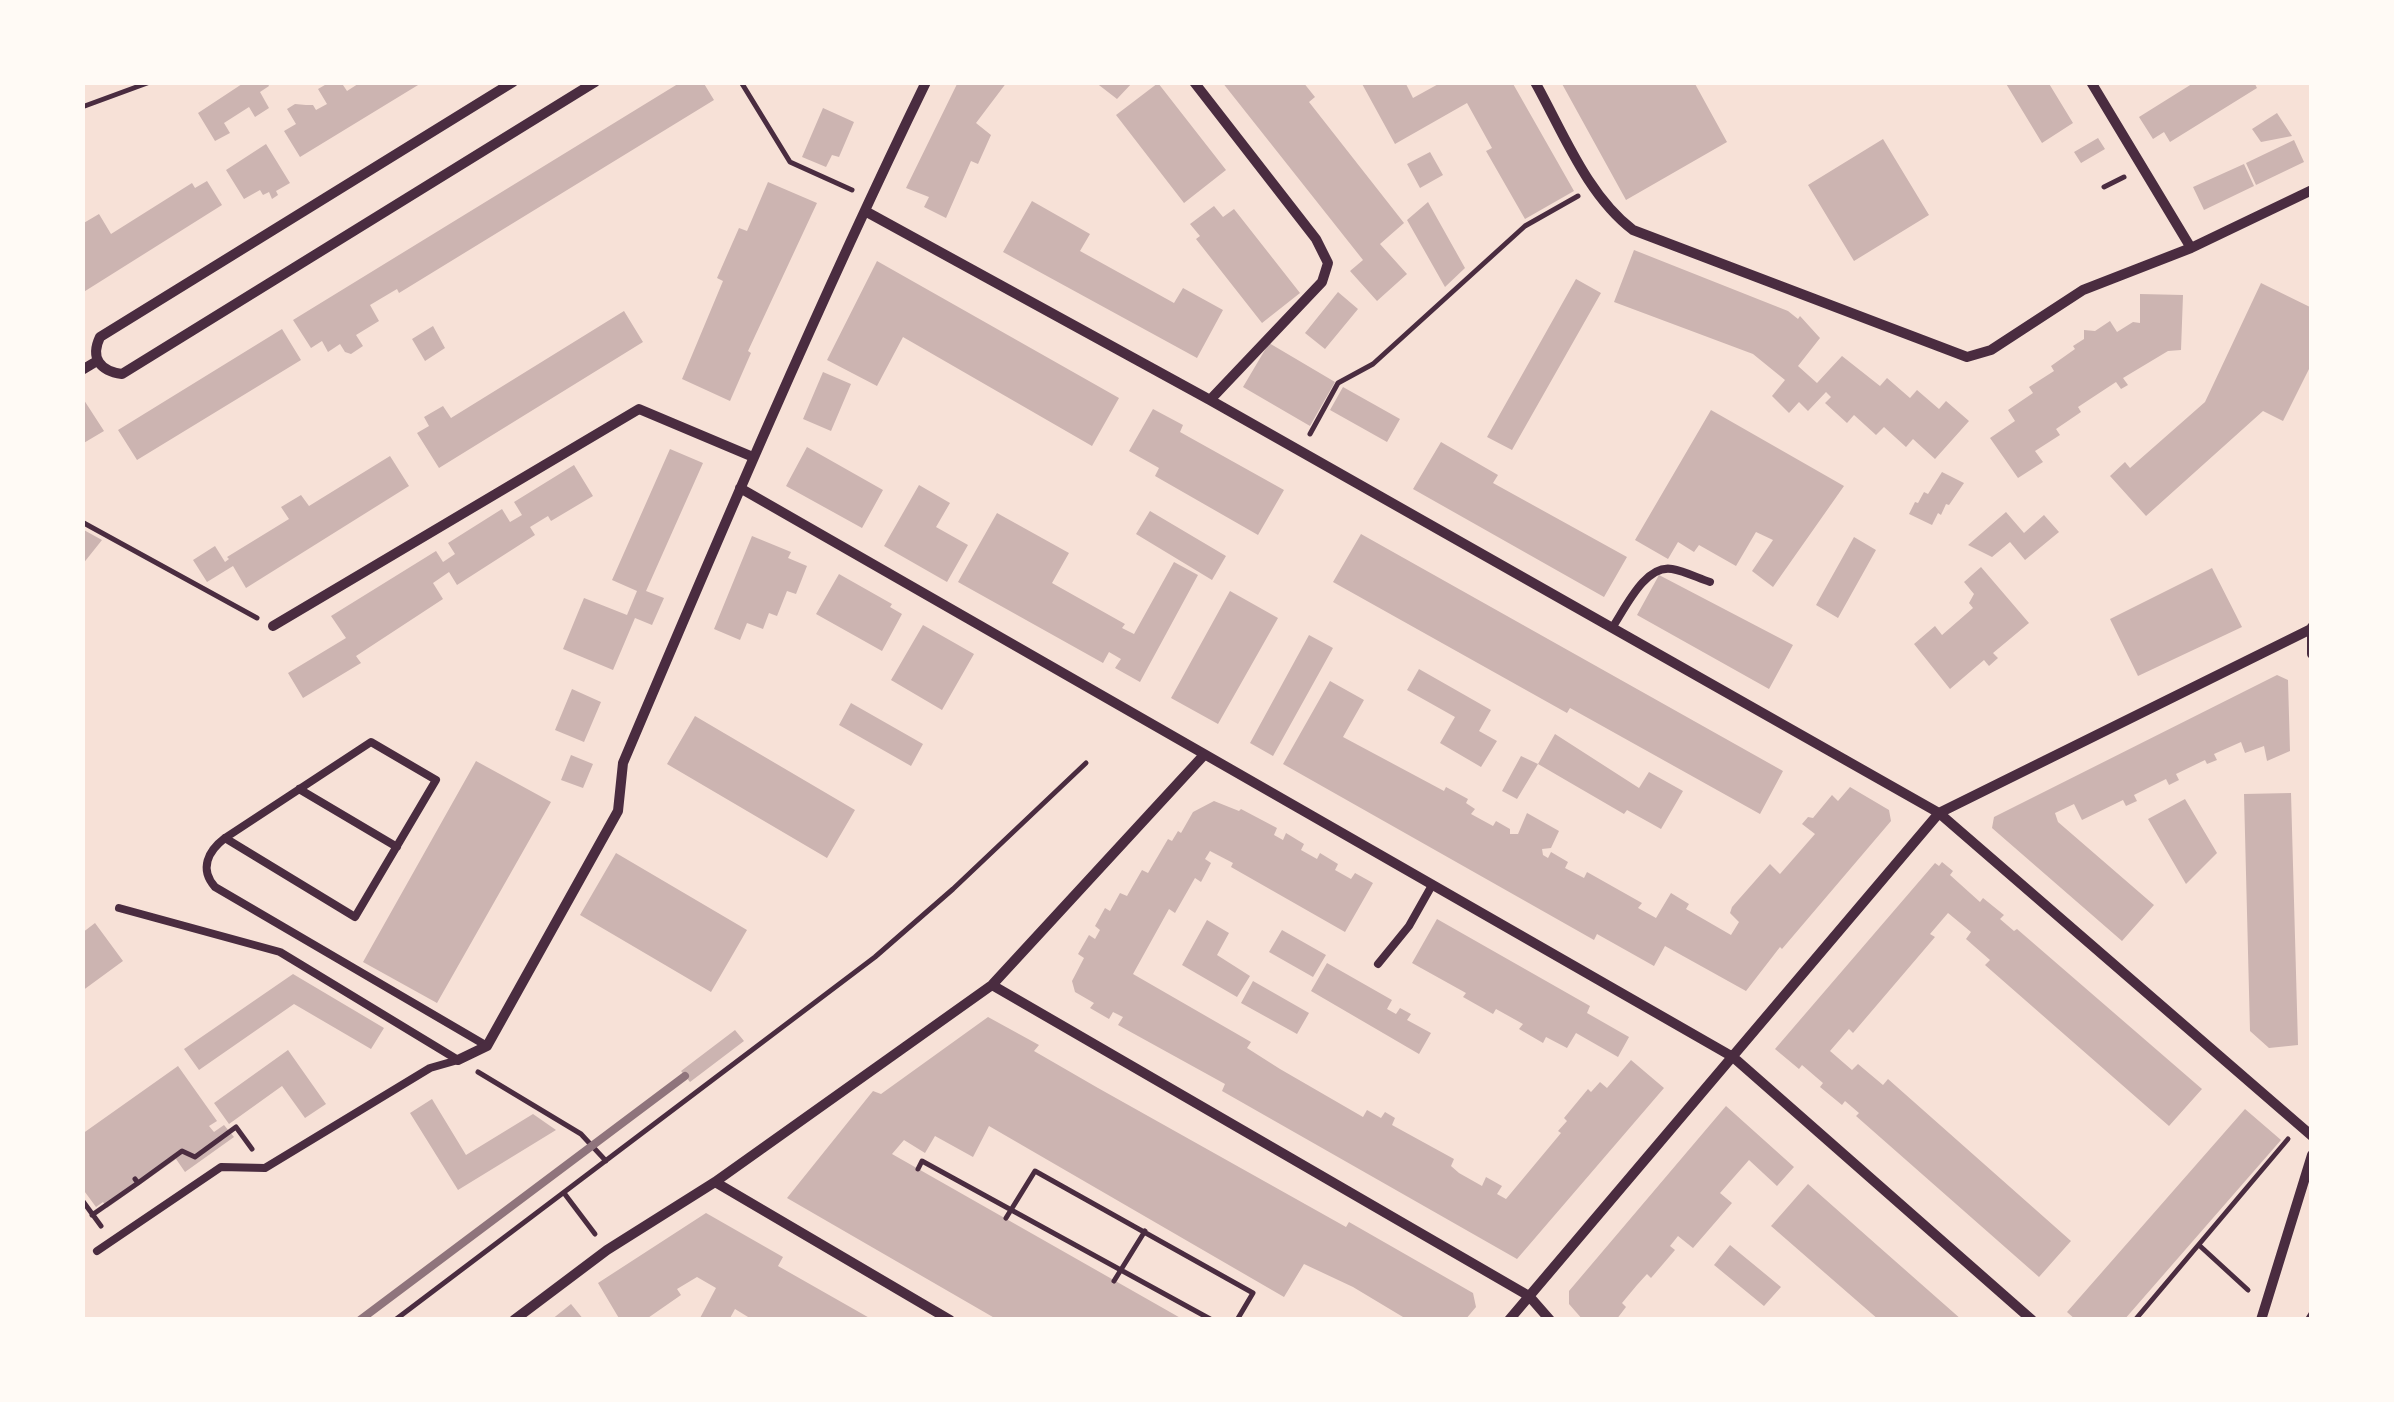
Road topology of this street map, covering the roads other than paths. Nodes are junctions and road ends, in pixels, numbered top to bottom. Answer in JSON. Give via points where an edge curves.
{"nodes":[{"id":1,"x":513,"y":82,"type":"edge"},
{"id":2,"x":595,"y":82,"type":"edge"},
{"id":3,"x":926,"y":82,"type":"edge"},
{"id":4,"x":1194,"y":82,"type":"edge"},
{"id":5,"x":1535,"y":82,"type":"edge"},
{"id":6,"x":2091,"y":82,"type":"edge"},
{"id":7,"x":2312,"y":190,"type":"edge"},
{"id":8,"x":865,"y":210,"type":"junction"},
{"id":9,"x":2191,"y":248,"type":"junction"},
{"id":10,"x":97,"y":362,"type":"junction"},
{"id":11,"x":82,"y":370,"type":"edge"},
{"id":12,"x":1210,"y":400,"type":"junction"},
{"id":13,"x":753,"y":458,"type":"junction"},
{"id":14,"x":740,"y":488,"type":"junction"},
{"id":15,"x":1710,"y":582,"type":"dead end"},
{"id":16,"x":273,"y":626,"type":"road end"},
{"id":17,"x":1612,"y":628,"type":"junction"},
{"id":18,"x":2311,"y":628,"type":"edge"},
{"id":19,"x":2312,"y":654,"type":"edge"},
{"id":20,"x":1204,"y":755,"type":"junction"},
{"id":21,"x":299,"y":789,"type":"junction"},
{"id":22,"x":1940,"y":813,"type":"junction"},
{"id":23,"x":225,"y":838,"type":"junction"},
{"id":24,"x":397,"y":847,"type":"junction"},
{"id":25,"x":1431,"y":886,"type":"junction"},
{"id":26,"x":120,"y":908,"type":"dead end"},
{"id":27,"x":1378,"y":964,"type":"dead end"},
{"id":28,"x":992,"y":985,"type":"junction"},
{"id":29,"x":487,"y":1046,"type":"junction"},
{"id":30,"x":1733,"y":1057,"type":"junction"},
{"id":31,"x":458,"y":1060,"type":"junction"},
{"id":32,"x":2312,"y":1136,"type":"edge"},
{"id":33,"x":2312,"y":1155,"type":"edge"},
{"id":34,"x":715,"y":1182,"type":"junction"},
{"id":35,"x":96,"y":1250,"type":"dead end"},
{"id":36,"x":1529,"y":1296,"type":"junction"},
{"id":37,"x":514,"y":1320,"type":"edge"},
{"id":38,"x":950,"y":1320,"type":"edge"},
{"id":39,"x":1509,"y":1320,"type":"edge"},
{"id":40,"x":1550,"y":1320,"type":"edge"},
{"id":41,"x":2032,"y":1320,"type":"edge"},
{"id":42,"x":2262,"y":1320,"type":"edge"}],
"edges":[{"from":1,"to":10,"type":"street","via":[[100,336]]},
{"from":2,"to":10,"type":"street","via":[[122,374]]},
{"from":3,"to":8,"type":"street"},
{"from":4,"to":12,"type":"street","via":[[1328,262],[1322,282]]},
{"from":5,"to":9,"type":"street","via":[[1593,187],[1632,230],[1967,357],[1991,350],[2083,290]]},
{"from":6,"to":9,"type":"street"},
{"from":7,"to":9,"type":"street"},
{"from":8,"to":12,"type":"street"},
{"from":8,"to":13,"type":"street"},
{"from":10,"to":11,"type":"street"},
{"from":12,"to":17,"type":"street"},
{"from":13,"to":14,"type":"street"},
{"from":13,"to":16,"type":"street","via":[[639,408]]},
{"from":14,"to":20,"type":"street"},
{"from":14,"to":29,"type":"street","via":[[624,763],[618,812]]},
{"from":15,"to":17,"type":"lane","via":[[1656,570]]},
{"from":17,"to":22,"type":"street"},
{"from":18,"to":19,"type":"street"},
{"from":18,"to":22,"type":"street"},
{"from":20,"to":25,"type":"street"},
{"from":20,"to":28,"type":"street"},
{"from":21,"to":23,"type":"lane"},
{"from":21,"to":24,"type":"lane"},
{"from":21,"to":24,"type":"lane","via":[[372,742],[436,780]]},
{"from":22,"to":30,"type":"street"},
{"from":22,"to":32,"type":"street"},
{"from":23,"to":24,"type":"lane","via":[[355,917]]},
{"from":23,"to":29,"type":"lane","via":[[206,863],[214,887]]},
{"from":25,"to":27,"type":"lane"},
{"from":25,"to":30,"type":"street"},
{"from":26,"to":31,"type":"lane","via":[[280,952]]},
{"from":28,"to":34,"type":"street"},
{"from":28,"to":36,"type":"street"},
{"from":29,"to":31,"type":"street"},
{"from":30,"to":36,"type":"street"},
{"from":30,"to":41,"type":"street"},
{"from":31,"to":35,"type":"lane","via":[[430,1068],[265,1168],[222,1167]]},
{"from":33,"to":42,"type":"street"},
{"from":34,"to":37,"type":"street","via":[[607,1250]]},
{"from":34,"to":38,"type":"street"},
{"from":36,"to":39,"type":"street"},
{"from":36,"to":40,"type":"street"}]}
